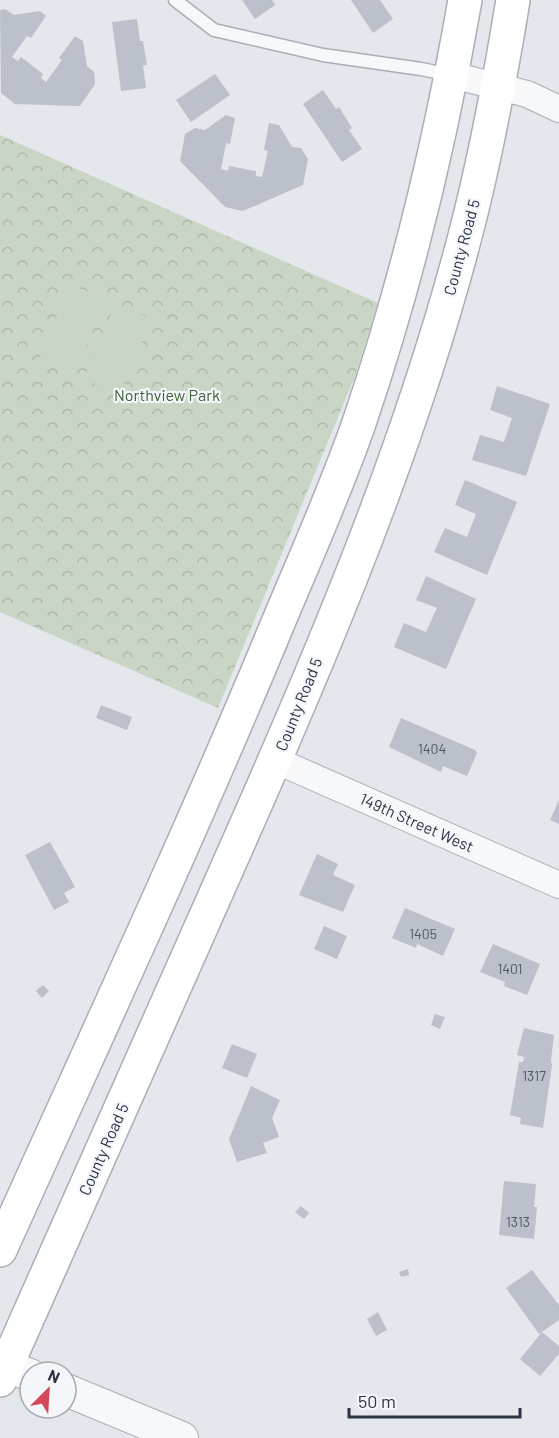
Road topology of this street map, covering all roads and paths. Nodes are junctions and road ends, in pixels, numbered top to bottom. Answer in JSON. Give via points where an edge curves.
{"nodes":[{"id":1,"x":175,"y":0,"type":"edge"},
{"id":2,"x":465,"y":0,"type":"edge"},
{"id":3,"x":513,"y":0,"type":"edge"},
{"id":4,"x":452,"y":75,"type":"junction"},
{"id":5,"x":499,"y":87,"type":"junction"},
{"id":6,"x":559,"y":109,"type":"edge"},
{"id":7,"x":275,"y":760,"type":"junction"},
{"id":8,"x":559,"y":885,"type":"edge"},
{"id":9,"x":0,"y":1250,"type":"edge"},
{"id":10,"x":9,"y":1371,"type":"edge"},
{"id":11,"x":78,"y":1395,"type":"edge"},
{"id":12,"x":182,"y":1438,"type":"edge"}],
"edges":[{"from":1,"to":4,"type":"lane","via":[[214,30],[323,56]]},
{"from":2,"to":4,"type":"main road"},
{"from":3,"to":5,"type":"main road","name":"County Road 5"},
{"from":4,"to":5,"type":"street"},
{"from":4,"to":9,"type":"main road","via":[[418,227],[358,426],[229,740]]},
{"from":5,"to":6,"type":"street","via":[[527,94]]},
{"from":5,"to":7,"type":"main road","name":"County Road 5","via":[[465,239],[434,344],[366,537]]},
{"from":7,"to":8,"type":"street","name":"149th Street West"},
{"from":7,"to":10,"type":"main road","name":"County Road 5"},
{"from":11,"to":12,"type":"street"}]}
